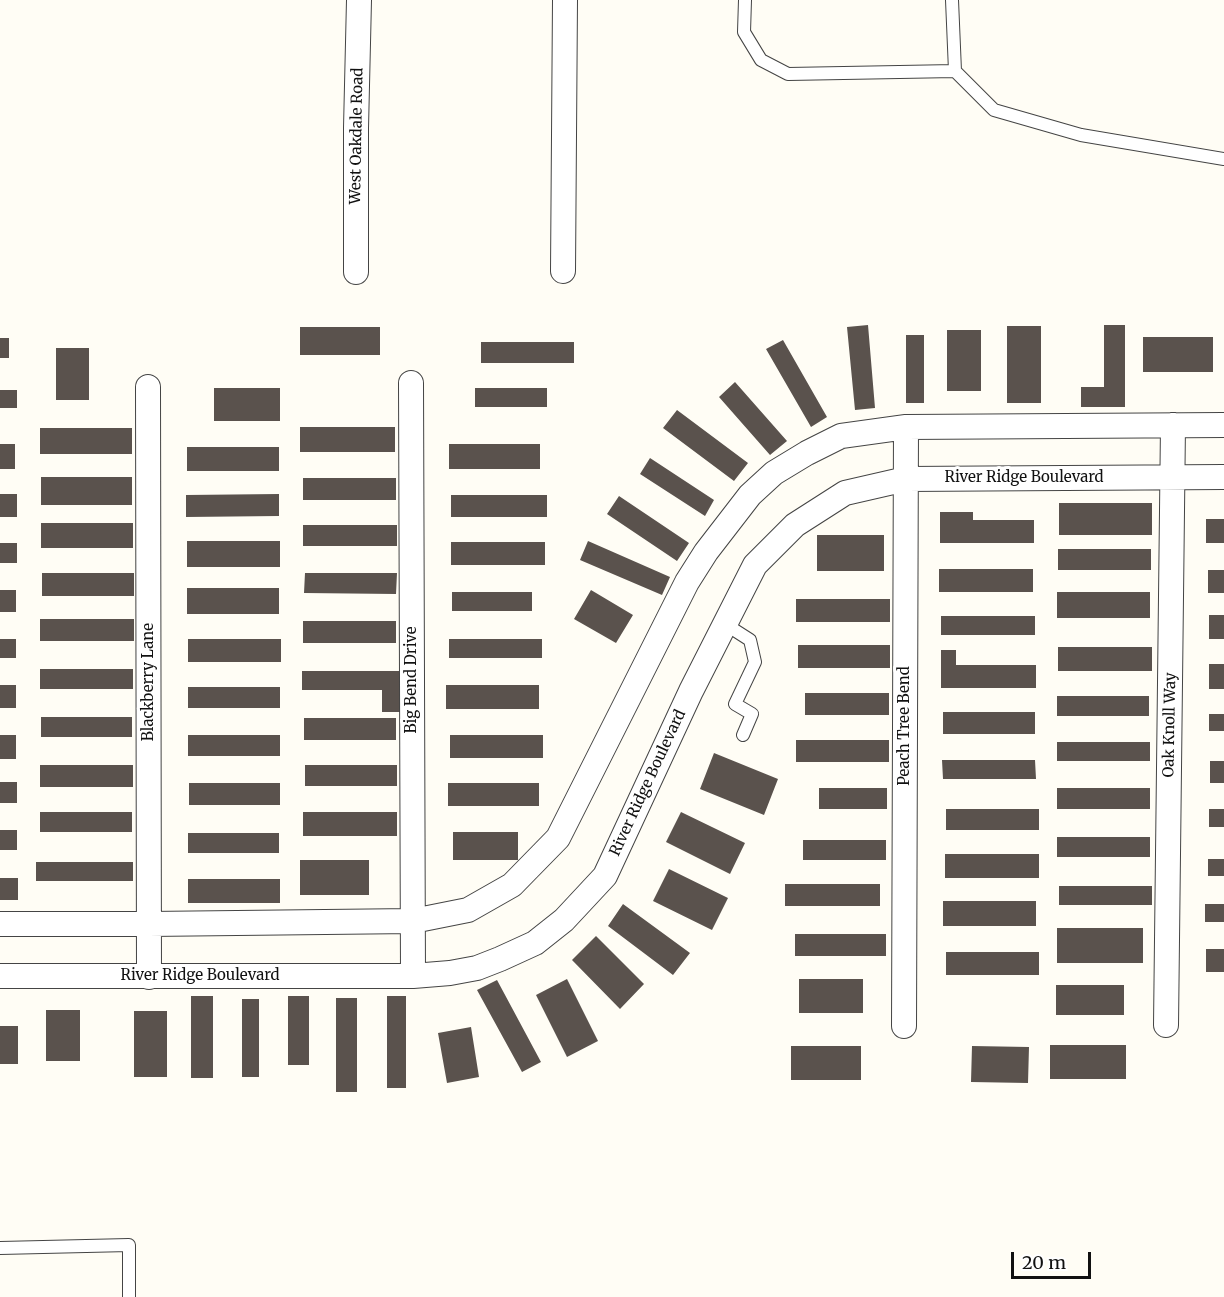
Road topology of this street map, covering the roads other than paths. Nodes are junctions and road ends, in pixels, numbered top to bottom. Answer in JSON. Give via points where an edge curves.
{"nodes":[{"id":1,"x":359,"y":0,"type":"edge"},
{"id":2,"x":565,"y":0,"type":"edge"},
{"id":3,"x":745,"y":0,"type":"edge"},
{"id":4,"x":952,"y":0,"type":"edge"},
{"id":5,"x":955,"y":71,"type":"junction"},
{"id":6,"x":1224,"y":159,"type":"edge"},
{"id":7,"x":564,"y":271,"type":"dead end"},
{"id":8,"x":356,"y":272,"type":"dead end"},
{"id":9,"x":411,"y":383,"type":"dead end"},
{"id":10,"x":148,"y":387,"type":"dead end"},
{"id":11,"x":1173,"y":425,"type":"junction"},
{"id":12,"x":1224,"y":425,"type":"edge"},
{"id":13,"x":906,"y":427,"type":"junction"},
{"id":14,"x":1173,"y":477,"type":"junction"},
{"id":15,"x":1224,"y":477,"type":"edge"},
{"id":16,"x":906,"y":479,"type":"junction"},
{"id":17,"x":725,"y":624,"type":"junction"},
{"id":18,"x":743,"y":735,"type":"dead end"},
{"id":19,"x":412,"y":921,"type":"junction"},
{"id":20,"x":0,"y":924,"type":"edge"},
{"id":21,"x":149,"y":924,"type":"junction"},
{"id":22,"x":0,"y":976,"type":"edge"},
{"id":23,"x":412,"y":976,"type":"junction"},
{"id":24,"x":149,"y":977,"type":"junction"},
{"id":25,"x":1166,"y":1025,"type":"dead end"},
{"id":26,"x":904,"y":1026,"type":"dead end"},
{"id":27,"x":0,"y":1248,"type":"edge"},
{"id":28,"x":129,"y":1297,"type":"edge"}],
"edges":[{"from":1,"to":8,"type":"street","name":"West Oakdale Road"},
{"from":2,"to":7,"type":"street"},
{"from":3,"to":5,"type":"lane","via":[[744,32],[761,60],[788,74]]},
{"from":4,"to":5,"type":"lane"},
{"from":5,"to":6,"type":"lane","via":[[994,110],[1081,135]]},
{"from":9,"to":19,"type":"street","name":"Big Bend Drive"},
{"from":10,"to":21,"type":"street","name":"Blackberry Lane"},
{"from":11,"to":12,"type":"street"},
{"from":11,"to":13,"type":"street"},
{"from":11,"to":14,"type":"street","name":"Oak Knoll Way"},
{"from":13,"to":16,"type":"street","name":"Peach Tree Bend"},
{"from":13,"to":19,"type":"street","via":[[841,436],[774,473],[750,495],[687,582],[558,838],[512,885],[468,910]]},
{"from":14,"to":15,"type":"street","name":"River Ridge Boulevard"},
{"from":14,"to":16,"type":"street","name":"River Ridge Boulevard"},
{"from":14,"to":25,"type":"street","name":"Oak Knoll Way"},
{"from":16,"to":17,"type":"street","name":"River Ridge Boulevard","via":[[845,494],[795,525],[755,566]]},
{"from":16,"to":26,"type":"street","name":"Peach Tree Bend"},
{"from":17,"to":18,"type":"lane","via":[[750,640],[755,662],[735,704],[753,714]]},
{"from":17,"to":23,"type":"street","name":"River Ridge Boulevard","via":[[605,876],[564,920],[535,943],[477,968]]},
{"from":19,"to":21,"type":"street"},
{"from":19,"to":23,"type":"street","name":"Big Bend Drive"},
{"from":20,"to":21,"type":"street"},
{"from":21,"to":24,"type":"street","name":"Blackberry Lane"},
{"from":22,"to":24,"type":"street","name":"River Ridge Boulevard"},
{"from":23,"to":24,"type":"street","name":"River Ridge Boulevard"},
{"from":27,"to":28,"type":"lane","via":[[129,1245]]}]}
